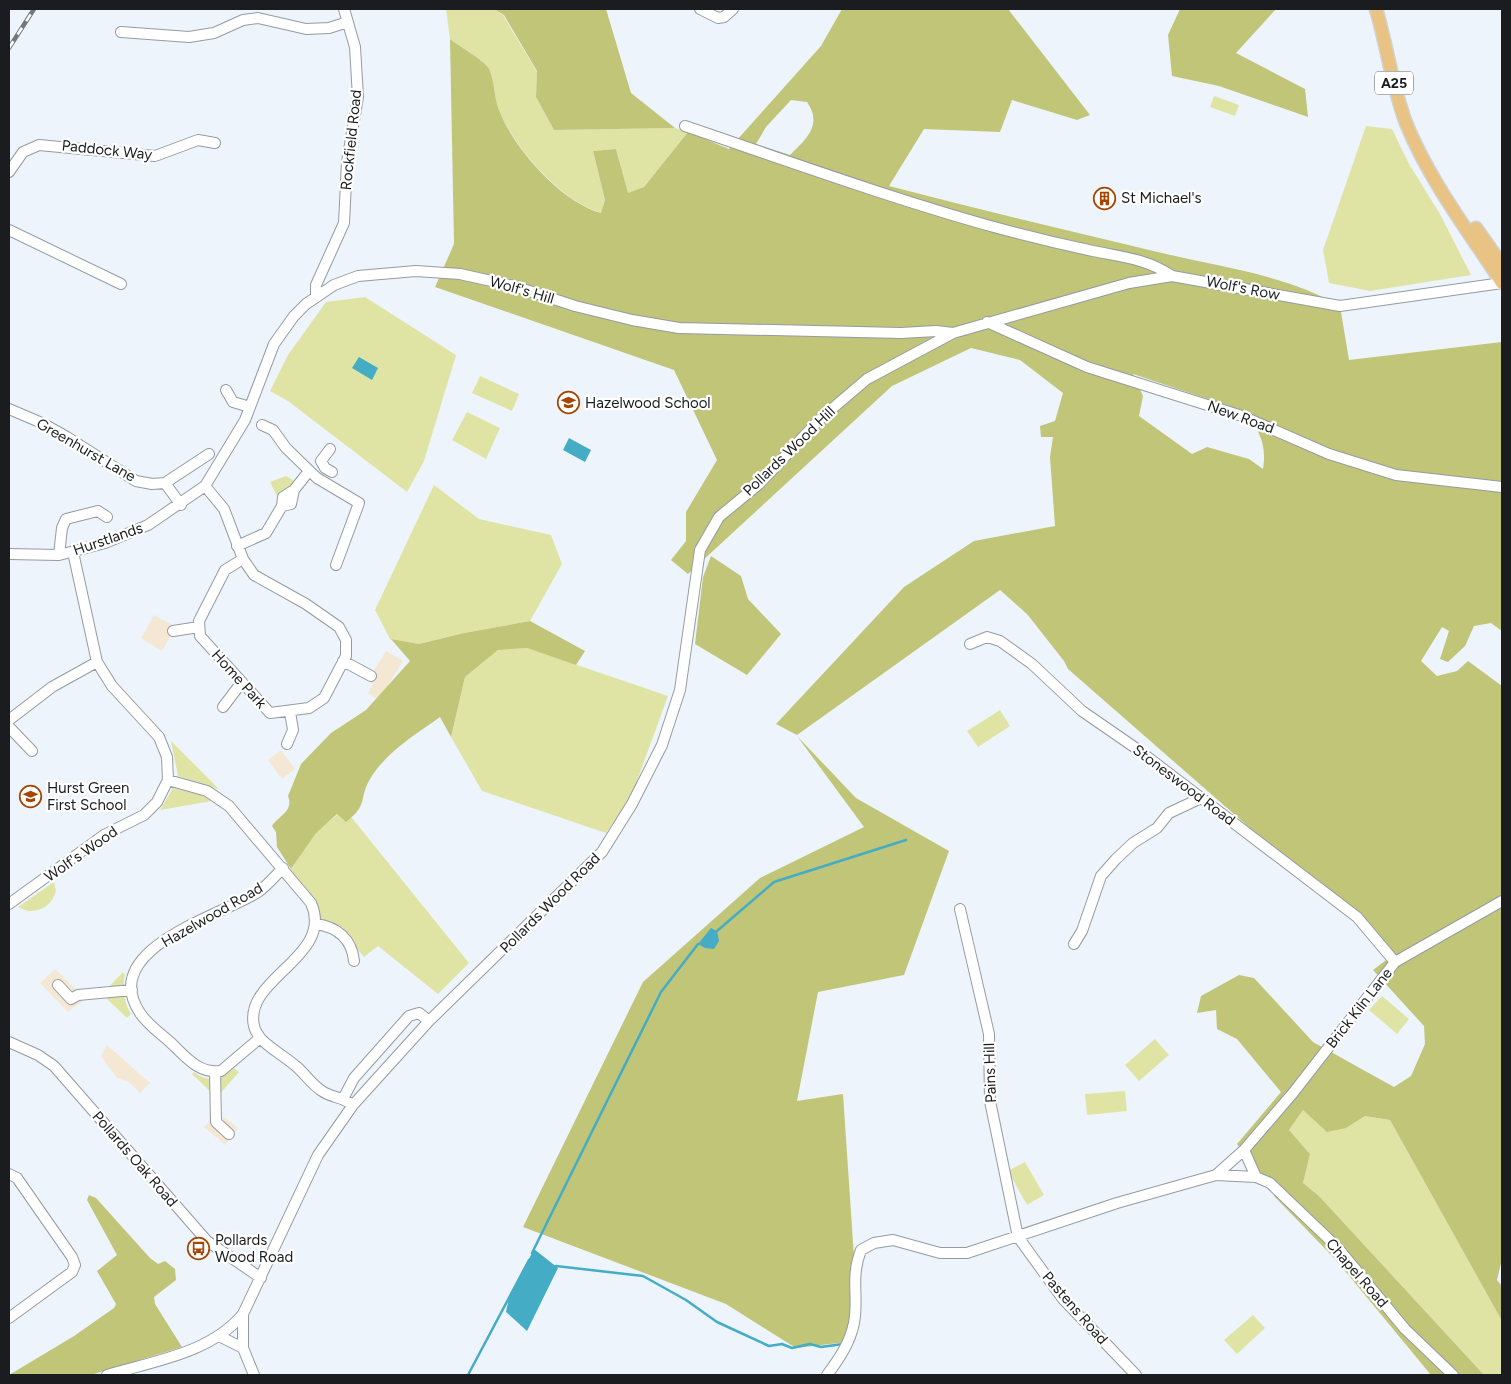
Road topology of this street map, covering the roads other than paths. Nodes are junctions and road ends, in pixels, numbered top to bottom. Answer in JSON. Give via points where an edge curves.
{"nodes":[{"id":1,"x":344,"y":9,"type":"edge"},
{"id":2,"x":700,"y":9,"type":"edge"},
{"id":3,"x":733,"y":9,"type":"edge"},
{"id":4,"x":1376,"y":9,"type":"edge"},
{"id":5,"x":348,"y":22,"type":"junction"},
{"id":6,"x":121,"y":32,"type":"dead end"},
{"id":7,"x":685,"y":126,"type":"dead end"},
{"id":8,"x":215,"y":143,"type":"dead end"},
{"id":9,"x":1421,"y":154,"type":"junction"},
{"id":10,"x":9,"y":172,"type":"edge"},
{"id":11,"x":9,"y":230,"type":"edge"},
{"id":12,"x":1502,"y":265,"type":"edge"},
{"id":13,"x":1172,"y":276,"type":"junction"},
{"id":14,"x":1502,"y":283,"type":"edge"},
{"id":15,"x":121,"y":284,"type":"dead end"},
{"id":16,"x":316,"y":297,"type":"junction"},
{"id":17,"x":987,"y":322,"type":"junction"},
{"id":18,"x":953,"y":333,"type":"junction"},
{"id":19,"x":226,"y":390,"type":"dead end"},
{"id":20,"x":250,"y":407,"type":"junction"},
{"id":21,"x":9,"y":409,"type":"edge"},
{"id":22,"x":262,"y":425,"type":"dead end"},
{"id":23,"x":330,"y":449,"type":"dead end"},
{"id":24,"x":209,"y":454,"type":"dead end"},
{"id":25,"x":309,"y":471,"type":"junction"},
{"id":26,"x":316,"y":478,"type":"junction"},
{"id":27,"x":165,"y":483,"type":"junction"},
{"id":28,"x":205,"y":486,"type":"junction"},
{"id":29,"x":1502,"y":487,"type":"edge"},
{"id":30,"x":181,"y":505,"type":"junction"},
{"id":31,"x":108,"y":516,"type":"dead end"},
{"id":32,"x":238,"y":546,"type":"junction"},
{"id":33,"x":73,"y":552,"type":"junction"},
{"id":34,"x":9,"y":554,"type":"edge"},
{"id":35,"x":59,"y":555,"type":"junction"},
{"id":36,"x":243,"y":559,"type":"junction"},
{"id":37,"x":336,"y":565,"type":"dead end"},
{"id":38,"x":199,"y":627,"type":"junction"},
{"id":39,"x":173,"y":631,"type":"dead end"},
{"id":40,"x":970,"y":644,"type":"dead end"},
{"id":41,"x":343,"y":661,"type":"junction"},
{"id":42,"x":97,"y":662,"type":"junction"},
{"id":43,"x":371,"y":676,"type":"dead end"},
{"id":44,"x":242,"y":682,"type":"junction"},
{"id":45,"x":680,"y":684,"type":"joint"},
{"id":46,"x":223,"y":707,"type":"dead end"},
{"id":47,"x":290,"y":712,"type":"junction"},
{"id":48,"x":9,"y":720,"type":"edge"},
{"id":49,"x":9,"y":728,"type":"edge"},
{"id":50,"x":287,"y":744,"type":"dead end"},
{"id":51,"x":32,"y":751,"type":"dead end"},
{"id":52,"x":168,"y":780,"type":"junction"},
{"id":53,"x":1201,"y":798,"type":"junction"},
{"id":54,"x":283,"y":868,"type":"junction"},
{"id":55,"x":1502,"y":901,"type":"edge"},
{"id":56,"x":9,"y":904,"type":"edge"},
{"id":57,"x":960,"y":909,"type":"dead end"},
{"id":58,"x":316,"y":924,"type":"junction"},
{"id":59,"x":1074,"y":944,"type":"dead end"},
{"id":60,"x":1392,"y":958,"type":"junction"},
{"id":61,"x":354,"y":961,"type":"dead end"},
{"id":62,"x":58,"y":985,"type":"dead end"},
{"id":63,"x":132,"y":990,"type":"junction"},
{"id":64,"x":429,"y":1021,"type":"junction"},
{"id":65,"x":260,"y":1038,"type":"junction"},
{"id":66,"x":9,"y":1042,"type":"edge"},
{"id":67,"x":215,"y":1072,"type":"junction"},
{"id":68,"x":343,"y":1099,"type":"junction"},
{"id":69,"x":352,"y":1105,"type":"junction"},
{"id":70,"x":229,"y":1134,"type":"dead end"},
{"id":71,"x":1244,"y":1150,"type":"junction"},
{"id":72,"x":9,"y":1174,"type":"edge"},
{"id":73,"x":1216,"y":1175,"type":"junction"},
{"id":74,"x":1256,"y":1177,"type":"junction"},
{"id":75,"x":1018,"y":1238,"type":"junction"},
{"id":76,"x":261,"y":1278,"type":"junction"},
{"id":77,"x":244,"y":1314,"type":"junction"},
{"id":78,"x":9,"y":1318,"type":"edge"},
{"id":79,"x":220,"y":1336,"type":"junction"},
{"id":80,"x":244,"y":1348,"type":"junction"},
{"id":81,"x":108,"y":1375,"type":"edge"},
{"id":82,"x":254,"y":1375,"type":"edge"},
{"id":83,"x":827,"y":1375,"type":"edge"},
{"id":84,"x":1136,"y":1375,"type":"edge"},
{"id":85,"x":1453,"y":1375,"type":"edge"}],
"edges":[{"from":1,"to":5,"type":"street","name":"Rockfield Road"},
{"from":2,"to":3,"type":"street","via":[[720,22]]},
{"from":4,"to":9,"type":"main road","number":"A25","via":[[1406,123]]},
{"from":5,"to":6,"type":"street","via":[[329,28],[306,29],[258,18],[189,38],[140,39]]},
{"from":5,"to":16,"type":"street","name":"Rockfield Road","via":[[355,48],[358,97],[347,162],[344,223],[316,285]]},
{"from":7,"to":13,"type":"street","via":[[840,180],[991,226],[1093,251],[1137,258]]},
{"from":8,"to":10,"type":"street","name":"Paddock Way","via":[[198,140],[155,156],[39,144],[23,152]]},
{"from":9,"to":12,"type":"main road"},
{"from":9,"to":14,"type":"main road","number":"A25"},
{"from":11,"to":15,"type":"street"},
{"from":13,"to":14,"type":"street","name":"Wolf's Row","via":[[1340,306]]},
{"from":13,"to":17,"type":"street","name":"Wolf's Row","via":[[1129,283]]},
{"from":16,"to":18,"type":"street","name":"Wolf's Hill","via":[[334,285],[358,276],[416,271],[447,273],[514,286],[575,306],[679,328],[901,333],[936,330]]},
{"from":16,"to":20,"type":"street","name":"Wolf's Hill","via":[[294,316],[274,344]]},
{"from":17,"to":18,"type":"street","name":"Pollards Wood Hill"},
{"from":17,"to":29,"type":"street","name":"New Road","via":[[1087,368],[1242,416],[1346,459],[1396,475]]},
{"from":18,"to":45,"type":"street","name":"Pollards Wood Hill","via":[[867,378],[820,419],[759,484],[719,517],[700,550]]},
{"from":19,"to":20,"type":"street","via":[[234,402]]},
{"from":20,"to":28,"type":"street","name":"Wolf's Hill"},
{"from":21,"to":27,"type":"street","name":"Greenhurst Lane","via":[[50,427],[136,481]]},
{"from":22,"to":25,"type":"street","via":[[273,430]]},
{"from":23,"to":26,"type":"street","via":[[321,461],[328,470]]},
{"from":24,"to":27,"type":"street"},
{"from":25,"to":26,"type":"street"},
{"from":25,"to":32,"type":"street","via":[[294,490],[283,497],[282,506],[266,533]]},
{"from":26,"to":37,"type":"street","via":[[359,503]]},
{"from":27,"to":30,"type":"street"},
{"from":28,"to":30,"type":"street","name":"Hurstlands"},
{"from":28,"to":32,"type":"street","name":"Home Park","via":[[224,509]]},
{"from":30,"to":33,"type":"street","name":"Hurstlands","via":[[134,532]]},
{"from":31,"to":35,"type":"street","name":"Hurstlands","via":[[98,511],[66,519]]},
{"from":32,"to":36,"type":"street","name":"Home Park"},
{"from":33,"to":35,"type":"street","name":"Hurstlands"},
{"from":33,"to":42,"type":"street"},
{"from":34,"to":35,"type":"street","name":"Hurstlands"},
{"from":36,"to":38,"type":"street","via":[[225,570],[198,621]]},
{"from":36,"to":41,"type":"street","name":"Home Park","via":[[254,575],[339,627],[346,640]]},
{"from":38,"to":39,"type":"street"},
{"from":38,"to":44,"type":"street","name":"Home Park","via":[[200,636]]},
{"from":40,"to":53,"type":"street","name":"Stoneswood Road","via":[[987,637],[1000,640],[1032,664],[1082,711]]},
{"from":41,"to":43,"type":"street"},
{"from":41,"to":47,"type":"street","name":"Home Park","via":[[324,698],[309,708]]},
{"from":42,"to":48,"type":"street","via":[[52,687]]},
{"from":42,"to":52,"type":"street","via":[[112,686],[159,737],[167,757]]},
{"from":44,"to":46,"type":"street"},
{"from":44,"to":47,"type":"street","name":"Home Park","via":[[270,713]]},
{"from":45,"to":64,"type":"street","name":"Pollards Wood Road","via":[[662,745],[632,804],[602,852]]},
{"from":47,"to":50,"type":"street","via":[[293,730]]},
{"from":49,"to":51,"type":"street"},
{"from":52,"to":54,"type":"street","via":[[207,791],[229,806]]},
{"from":52,"to":56,"type":"street","name":"Wolf's Wood","via":[[157,802],[144,815],[104,835]]},
{"from":53,"to":59,"type":"street","via":[[1170,813],[1157,828],[1133,843],[1101,876],[1082,931]]},
{"from":53,"to":60,"type":"street","name":"Stoneswood Road","via":[[1357,917]]},
{"from":54,"to":58,"type":"street","via":[[311,903]]},
{"from":54,"to":63,"type":"street","name":"Hazelwood Road","via":[[258,892],[180,929],[163,941],[139,964]]},
{"from":55,"to":60,"type":"street","name":"Brick Kiln Lane"},
{"from":57,"to":75,"type":"street","name":"Pains Hill","via":[[989,1034],[990,1101]]},
{"from":58,"to":61,"type":"street","via":[[338,930],[352,947]]},
{"from":58,"to":65,"type":"street","via":[[307,945],[255,1006],[254,1026]]},
{"from":60,"to":71,"type":"street","name":"Brick Kiln Lane","via":[[1293,1093]]},
{"from":62,"to":63,"type":"street","via":[[71,999],[78,995]]},
{"from":63,"to":67,"type":"street","via":[[136,1006],[144,1018],[196,1066]]},
{"from":64,"to":68,"type":"street","via":[[419,1013],[409,1016],[354,1078]]},
{"from":64,"to":69,"type":"street","name":"Pollards Wood Road"},
{"from":65,"to":67,"type":"street","via":[[225,1068]]},
{"from":65,"to":68,"type":"street","via":[[323,1092]]},
{"from":66,"to":76,"type":"street","name":"Pollards Oak Road","via":[[54,1066],[207,1241]]},
{"from":67,"to":70,"type":"street","via":[[216,1122]]},
{"from":68,"to":69,"type":"street"},
{"from":69,"to":76,"type":"street","name":"Pollards Wood Road","via":[[318,1155]]},
{"from":71,"to":73,"type":"street"},
{"from":71,"to":74,"type":"street"},
{"from":72,"to":78,"type":"street","via":[[17,1178],[75,1264],[72,1272]]},
{"from":73,"to":74,"type":"street"},
{"from":73,"to":75,"type":"street","via":[[1116,1202]]},
{"from":74,"to":85,"type":"street","name":"Chapel Road","via":[[1270,1184],[1337,1247],[1405,1330]]},
{"from":75,"to":83,"type":"street","via":[[966,1253],[940,1253],[893,1240],[874,1243],[861,1250],[854,1282],[854,1323],[843,1353]]},
{"from":75,"to":84,"type":"street","name":"Pastens Road","via":[[1063,1299]]},
{"from":76,"to":77,"type":"street","name":"Pollards Wood Road"},
{"from":77,"to":79,"type":"street","name":"Pollards Wood Road"},
{"from":77,"to":80,"type":"street"},
{"from":79,"to":80,"type":"street"},
{"from":79,"to":81,"type":"street","name":"Pollards Wood Road","via":[[182,1353]]},
{"from":80,"to":82,"type":"street"}]}
